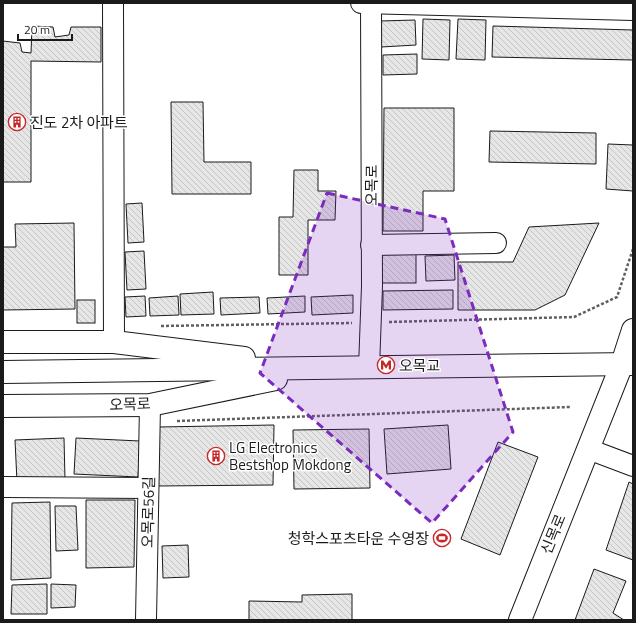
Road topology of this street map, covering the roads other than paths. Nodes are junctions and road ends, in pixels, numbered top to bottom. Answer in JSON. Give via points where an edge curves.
{"nodes":[{"id":1,"x":113,"y":3,"type":"edge"},
{"id":2,"x":361,"y":3,"type":"edge"},
{"id":3,"x":371,"y":3,"type":"edge"},
{"id":4,"x":633,"y":10,"type":"edge"},
{"id":5,"x":496,"y":243,"type":"dead end"},
{"id":6,"x":371,"y":245,"type":"junction"},
{"id":7,"x":633,"y":330,"type":"edge"},
{"id":8,"x":3,"y":342,"type":"edge"},
{"id":9,"x":114,"y":342,"type":"junction"},
{"id":10,"x":627,"y":364,"type":"edge"},
{"id":11,"x":369,"y":368,"type":"junction"},
{"id":12,"x":326,"y":369,"type":"junction"},
{"id":13,"x":3,"y":372,"type":"edge"},
{"id":14,"x":3,"y":406,"type":"edge"},
{"id":15,"x":150,"y":413,"type":"junction"},
{"id":16,"x":588,"y":449,"type":"junction"},
{"id":17,"x":633,"y":466,"type":"edge"},
{"id":18,"x":3,"y":487,"type":"edge"},
{"id":19,"x":148,"y":488,"type":"junction"},
{"id":20,"x":146,"y":620,"type":"edge"},
{"id":21,"x":520,"y":620,"type":"edge"}],
"edges":[{"from":1,"to":9,"type":"street"},
{"from":2,"to":3,"type":"street"},
{"from":3,"to":4,"type":"street"},
{"from":3,"to":6,"type":"street","name":"오목로"},
{"from":5,"to":6,"type":"street"},
{"from":6,"to":11,"type":"street","name":"오목로"},
{"from":7,"to":10,"type":"main road","name":"신목로"},
{"from":8,"to":9,"type":"main road","name":"오목로"},
{"from":9,"to":12,"type":"main road","name":"오목로"},
{"from":10,"to":11,"type":"main road","name":"오목로"},
{"from":10,"to":16,"type":"main road","name":"신목로"},
{"from":11,"to":12,"type":"main road","name":"오목로"},
{"from":12,"to":13,"type":"main road","name":"오목로"},
{"from":12,"to":15,"type":"main road","name":"오목로"},
{"from":14,"to":15,"type":"main road","name":"오목로"},
{"from":15,"to":19,"type":"street","name":"오목로56길"},
{"from":16,"to":17,"type":"street"},
{"from":16,"to":21,"type":"main road","name":"신목로"},
{"from":18,"to":19,"type":"street"},
{"from":19,"to":20,"type":"street","name":"오목로56길"}]}
